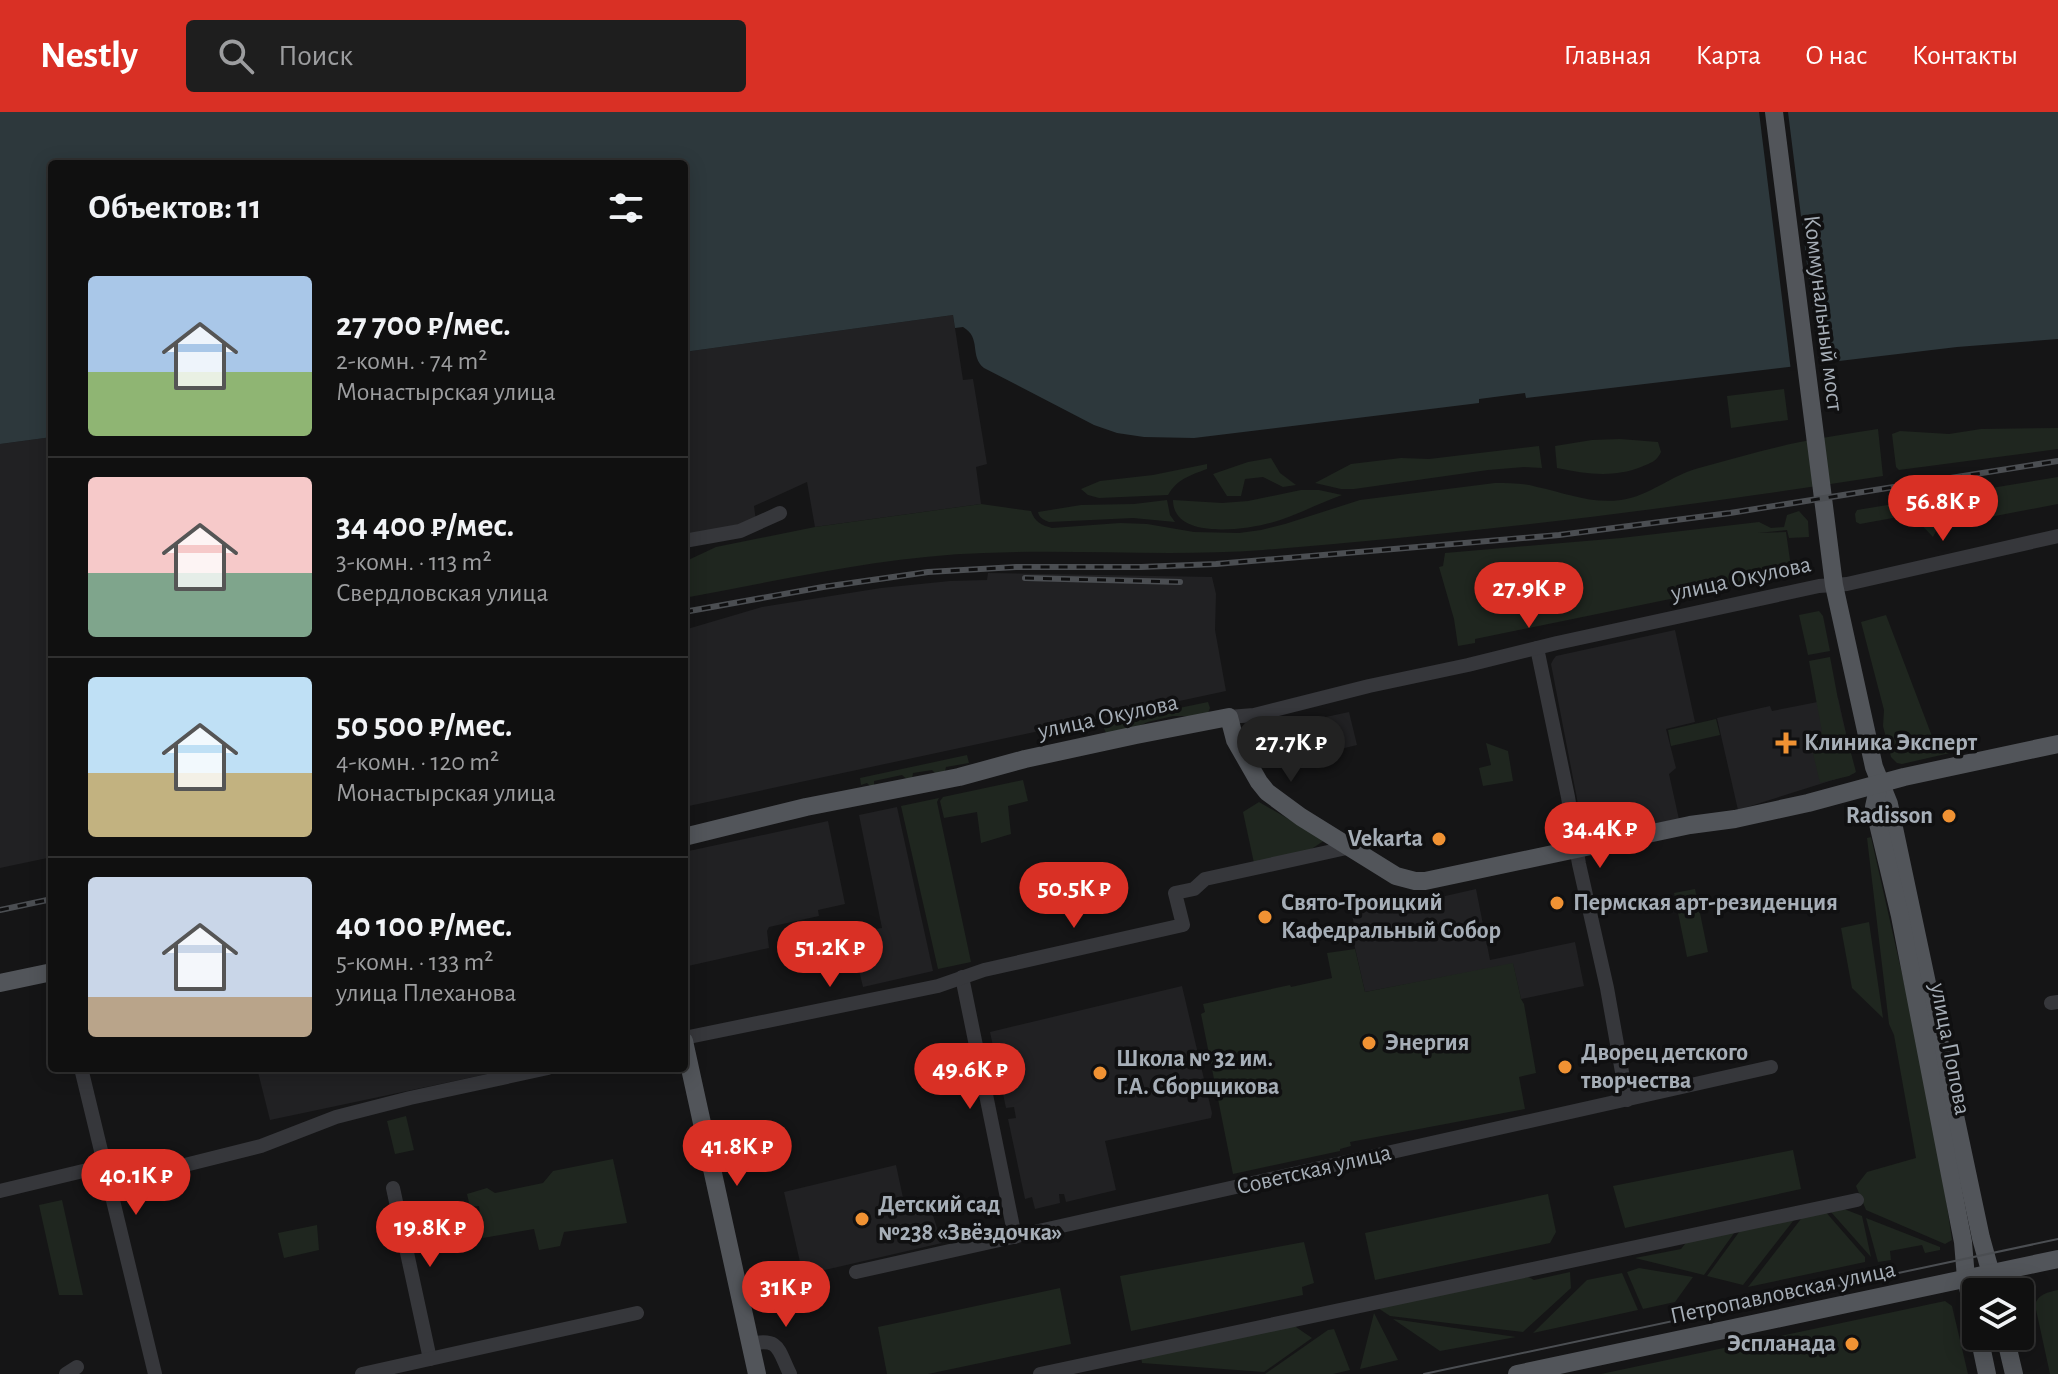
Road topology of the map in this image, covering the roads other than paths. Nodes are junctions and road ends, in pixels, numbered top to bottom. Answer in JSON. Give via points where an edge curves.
{"nodes":[{"id":1,"x":1774,"y":112,"type":"edge"},
{"id":2,"x":780,"y":513,"type":"dead end"},
{"id":3,"x":1824,"y":520,"type":"joint"},
{"id":4,"x":2058,"y":536,"type":"edge"},
{"id":5,"x":688,"y":540,"type":"edge"},
{"id":6,"x":1834,"y":585,"type":"junction"},
{"id":7,"x":1537,"y":648,"type":"junction"},
{"id":8,"x":1229,"y":717,"type":"junction"},
{"id":9,"x":2058,"y":744,"type":"edge"},
{"id":10,"x":1879,"y":784,"type":"junction"},
{"id":11,"x":688,"y":836,"type":"edge"},
{"id":12,"x":1351,"y":847,"type":"junction"},
{"id":13,"x":1578,"y":849,"type":"junction"},
{"id":14,"x":48,"y":973,"type":"edge"},
{"id":15,"x":962,"y":977,"type":"junction"},
{"id":16,"x":0,"y":983,"type":"edge"},
{"id":17,"x":688,"y":1039,"type":"edge"},
{"id":18,"x":688,"y":1058,"type":"edge"},
{"id":19,"x":1771,"y":1067,"type":"dead end"},
{"id":20,"x":82,"y":1072,"type":"edge"},
{"id":21,"x":530,"y":1072,"type":"edge"},
{"id":22,"x":1627,"y":1100,"type":"junction"},
{"id":23,"x":104,"y":1166,"type":"junction"},
{"id":24,"x":109,"y":1184,"type":"junction"},
{"id":25,"x":393,"y":1188,"type":"dead end"},
{"id":26,"x":0,"y":1191,"type":"edge"},
{"id":27,"x":1857,"y":1200,"type":"dead end"},
{"id":28,"x":1015,"y":1237,"type":"junction"},
{"id":29,"x":2058,"y":1259,"type":"edge"},
{"id":30,"x":856,"y":1272,"type":"dead end"},
{"id":31,"x":1991,"y":1273,"type":"junction"},
{"id":32,"x":1966,"y":1278,"type":"joint"},
{"id":33,"x":1992,"y":1278,"type":"edge"},
{"id":34,"x":1962,"y":1279,"type":"edge"},
{"id":35,"x":637,"y":1313,"type":"dead end"},
{"id":36,"x":750,"y":1344,"type":"junction"},
{"id":37,"x":1982,"y":1350,"type":"edge"},
{"id":38,"x":2008,"y":1350,"type":"edge"},
{"id":39,"x":430,"y":1359,"type":"junction"},
{"id":40,"x":398,"y":1370,"type":"edge"},
{"id":41,"x":155,"y":1374,"type":"edge"},
{"id":42,"x":362,"y":1374,"type":"edge"},
{"id":43,"x":757,"y":1374,"type":"edge"},
{"id":44,"x":790,"y":1374,"type":"edge"},
{"id":45,"x":1040,"y":1374,"type":"edge"},
{"id":46,"x":1517,"y":1374,"type":"edge"},
{"id":47,"x":1987,"y":1374,"type":"edge"},
{"id":48,"x":2014,"y":1374,"type":"edge"}],
"edges":[{"from":1,"to":3,"type":"main road","name":"Коммунальный мост"},
{"from":2,"to":5,"type":"street","via":[[740,531]]},
{"from":3,"to":6,"type":"main road","name":"улица Попова"},
{"from":4,"to":6,"type":"street","name":"улица Окулова"},
{"from":6,"to":7,"type":"street","name":"улица Окулова"},
{"from":6,"to":10,"type":"main road","name":"улица Попова"},
{"from":7,"to":8,"type":"street","name":"улица Окулова"},
{"from":7,"to":13,"type":"street"},
{"from":8,"to":11,"type":"main road","name":"улица Окулова"},
{"from":8,"to":12,"type":"main road","via":[[1235,740],[1267,792]]},
{"from":9,"to":10,"type":"main road"},
{"from":10,"to":13,"type":"main road"},
{"from":10,"to":31,"type":"main road","name":"улица Попова","via":[[1889,804]]},
{"from":10,"to":32,"type":"main road","name":"улица Попова","via":[[1874,807],[1903,931]]},
{"from":12,"to":13,"type":"main road","via":[[1396,876],[1415,881]]},
{"from":12,"to":15,"type":"street","via":[[1205,879],[1194,889],[1175,893],[1183,925]]},
{"from":13,"to":22,"type":"street"},
{"from":14,"to":16,"type":"main road"},
{"from":15,"to":17,"type":"street"},
{"from":15,"to":28,"type":"street"},
{"from":18,"to":36,"type":"main road"},
{"from":19,"to":22,"type":"street","name":"Советская улица"},
{"from":20,"to":23,"type":"street"},
{"from":21,"to":24,"type":"street","via":[[336,1117],[261,1146]]},
{"from":22,"to":28,"type":"street","name":"Советская улица"},
{"from":23,"to":24,"type":"street"},
{"from":23,"to":26,"type":"street"},
{"from":24,"to":41,"type":"street"},
{"from":25,"to":39,"type":"street"},
{"from":27,"to":45,"type":"street"},
{"from":28,"to":30,"type":"street","name":"Советская улица"},
{"from":29,"to":31,"type":"main road","name":"Петропавловская улица"},
{"from":31,"to":32,"type":"main road","name":"Петропавловская улица"},
{"from":31,"to":33,"type":"main road","name":"улица Попова"},
{"from":34,"to":46,"type":"main road","name":"Петропавловская улица"},
{"from":35,"to":39,"type":"street"},
{"from":36,"to":43,"type":"main road"},
{"from":36,"to":44,"type":"street","via":[[775,1344]]},
{"from":37,"to":47,"type":"main road"},
{"from":38,"to":48,"type":"main road"},
{"from":39,"to":40,"type":"street"},
{"from":40,"to":42,"type":"street"}]}
